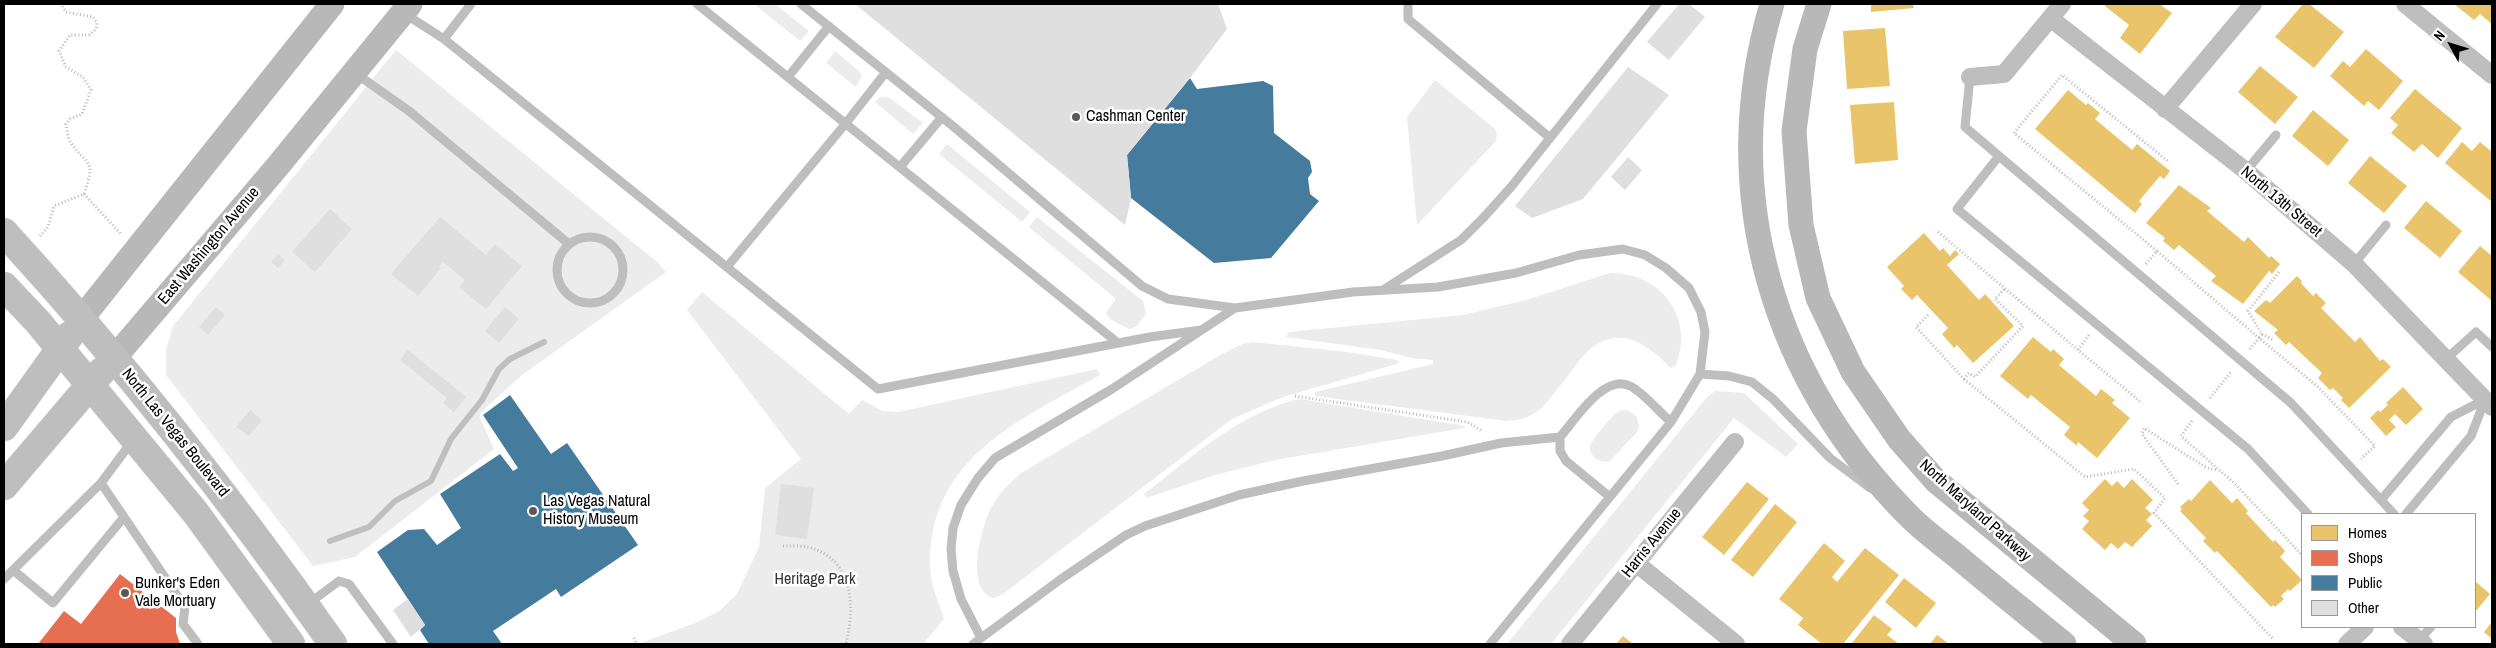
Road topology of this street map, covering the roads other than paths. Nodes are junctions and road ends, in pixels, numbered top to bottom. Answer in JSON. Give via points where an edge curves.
{"nodes":[{"id":1,"x":332,"y":4,"type":"edge"},
{"id":2,"x":471,"y":4,"type":"edge"},
{"id":3,"x":698,"y":4,"type":"edge"},
{"id":4,"x":801,"y":4,"type":"edge"},
{"id":5,"x":1408,"y":4,"type":"edge"},
{"id":6,"x":1657,"y":4,"type":"edge"},
{"id":7,"x":1772,"y":4,"type":"edge"},
{"id":8,"x":1819,"y":4,"type":"edge"},
{"id":9,"x":2062,"y":4,"type":"edge"},
{"id":10,"x":2253,"y":4,"type":"edge"},
{"id":11,"x":2405,"y":4,"type":"edge"},
{"id":12,"x":407,"y":8,"type":"edge"},
{"id":13,"x":2050,"y":18,"type":"junction"},
{"id":14,"x":829,"y":26,"type":"junction"},
{"id":15,"x":444,"y":39,"type":"junction"},
{"id":16,"x":886,"y":72,"type":"junction"},
{"id":17,"x":354,"y":73,"type":"junction"},
{"id":18,"x":2492,"y":75,"type":"edge"},
{"id":19,"x":788,"y":77,"type":"junction"},
{"id":20,"x":1970,"y":77,"type":"joint"},
{"id":21,"x":2165,"y":109,"type":"junction"},
{"id":22,"x":942,"y":117,"type":"junction"},
{"id":23,"x":846,"y":124,"type":"junction"},
{"id":24,"x":2276,"y":134,"type":"dead end"},
{"id":25,"x":1549,"y":137,"type":"junction"},
{"id":26,"x":2000,"y":156,"type":"junction"},
{"id":27,"x":900,"y":167,"type":"junction"},
{"id":28,"x":2246,"y":171,"type":"junction"},
{"id":29,"x":2386,"y":225,"type":"dead end"},
{"id":30,"x":4,"y":232,"type":"edge"},
{"id":31,"x":569,"y":244,"type":"junction"},
{"id":32,"x":2354,"y":264,"type":"junction"},
{"id":33,"x":727,"y":267,"type":"junction"},
{"id":34,"x":4,"y":286,"type":"edge"},
{"id":35,"x":1383,"y":290,"type":"junction"},
{"id":36,"x":1235,"y":308,"type":"junction"},
{"id":37,"x":82,"y":318,"type":"junction"},
{"id":38,"x":1202,"y":330,"type":"junction"},
{"id":39,"x":1118,"y":343,"type":"junction"},
{"id":40,"x":2492,"y":347,"type":"edge"},
{"id":41,"x":60,"y":348,"type":"junction"},
{"id":42,"x":115,"y":357,"type":"junction"},
{"id":43,"x":2446,"y":359,"type":"junction"},
{"id":44,"x":1700,"y":374,"type":"junction"},
{"id":45,"x":91,"y":384,"type":"junction"},
{"id":46,"x":2490,"y":401,"type":"edge"},
{"id":47,"x":1671,"y":422,"type":"junction"},
{"id":48,"x":4,"y":427,"type":"edge"},
{"id":49,"x":135,"y":437,"type":"junction"},
{"id":50,"x":1560,"y":437,"type":"junction"},
{"id":51,"x":1735,"y":442,"type":"dead end"},
{"id":52,"x":101,"y":483,"type":"junction"},
{"id":53,"x":4,"y":486,"type":"edge"},
{"id":54,"x":1610,"y":497,"type":"junction"},
{"id":55,"x":2381,"y":500,"type":"junction"},
{"id":56,"x":2307,"y":513,"type":"edge"},
{"id":57,"x":2393,"y":513,"type":"edge"},
{"id":58,"x":2407,"y":513,"type":"edge"},
{"id":59,"x":124,"y":517,"type":"junction"},
{"id":60,"x":1911,"y":519,"type":"junction"},
{"id":61,"x":1636,"y":563,"type":"junction"},
{"id":62,"x":13,"y":570,"type":"junction"},
{"id":63,"x":4,"y":578,"type":"edge"},
{"id":64,"x":306,"y":606,"type":"junction"},
{"id":65,"x":2364,"y":628,"type":"edge"},
{"id":66,"x":2403,"y":628,"type":"edge"},
{"id":67,"x":2430,"y":628,"type":"edge"},
{"id":68,"x":981,"y":638,"type":"junction"},
{"id":69,"x":2420,"y":643,"type":"edge"},
{"id":70,"x":198,"y":644,"type":"edge"},
{"id":71,"x":291,"y":644,"type":"edge"},
{"id":72,"x":332,"y":644,"type":"edge"},
{"id":73,"x":393,"y":644,"type":"edge"},
{"id":74,"x":973,"y":644,"type":"edge"},
{"id":75,"x":1490,"y":644,"type":"edge"},
{"id":76,"x":1570,"y":644,"type":"edge"},
{"id":77,"x":1736,"y":644,"type":"edge"},
{"id":78,"x":2064,"y":644,"type":"edge"},
{"id":79,"x":2134,"y":644,"type":"edge"},
{"id":80,"x":2347,"y":644,"type":"edge"}],
"edges":[{"from":1,"to":37,"type":"main road"},
{"from":2,"to":15,"type":"lane"},
{"from":3,"to":19,"type":"lane"},
{"from":4,"to":14,"type":"lane"},
{"from":5,"to":25,"type":"lane","via":[[1408,18]]},
{"from":6,"to":25,"type":"lane"},
{"from":7,"to":60,"type":"main road","via":[[1751,102],[1751,174],[1759,240],[1776,306],[1807,380],[1846,445]]},
{"from":8,"to":79,"type":"main road","name":"North Maryland Parkway","via":[[1805,50],[1794,131],[1800,225],[1818,298],[1853,372],[1899,439],[1936,480]]},
{"from":9,"to":13,"type":"street"},
{"from":10,"to":21,"type":"street"},
{"from":11,"to":18,"type":"street"},
{"from":12,"to":15,"type":"lane"},
{"from":12,"to":17,"type":"main road","name":"East Washington Avenue"},
{"from":13,"to":20,"type":"street","via":[[2004,74]]},
{"from":13,"to":21,"type":"street","name":"North 13th Street"},
{"from":14,"to":16,"type":"lane"},
{"from":14,"to":19,"type":"lane"},
{"from":15,"to":33,"type":"lane"},
{"from":16,"to":22,"type":"lane"},
{"from":16,"to":23,"type":"lane"},
{"from":17,"to":31,"type":"lane","via":[[408,111]]},
{"from":17,"to":42,"type":"main road","name":"East Washington Avenue"},
{"from":19,"to":23,"type":"lane"},
{"from":20,"to":26,"type":"lane","via":[[1964,127]]},
{"from":21,"to":28,"type":"street","name":"North 13th Street"},
{"from":22,"to":27,"type":"lane"},
{"from":22,"to":36,"type":"lane","via":[[1148,290],[1168,299]]},
{"from":23,"to":27,"type":"lane"},
{"from":23,"to":33,"type":"lane"},
{"from":24,"to":28,"type":"lane"},
{"from":25,"to":35,"type":"lane","via":[[1511,187],[1461,240]]},
{"from":26,"to":55,"type":"lane","via":[[2291,403]]},
{"from":26,"to":56,"type":"lane","via":[[1957,209],[2248,450]]},
{"from":27,"to":39,"type":"lane"},
{"from":28,"to":32,"type":"street","name":"North 13th Street"},
{"from":29,"to":32,"type":"lane"},
{"from":30,"to":37,"type":"main road","name":"North Las Vegas Boulevard"},
{"from":31,"to":31,"type":"lane","via":[[557,261],[558,282],[564,291],[581,302],[591,303],[611,296],[622,278],[623,268],[615,248],[593,237]]},
{"from":32,"to":43,"type":"street","name":"North 13th Street"},
{"from":33,"to":39,"type":"lane","via":[[878,389]]},
{"from":34,"to":41,"type":"main road","name":"North Las Vegas Boulevard"},
{"from":35,"to":36,"type":"lane"},
{"from":35,"to":44,"type":"lane","via":[[1438,287],[1516,274],[1579,255],[1623,248],[1645,255],[1689,288],[1701,312],[1705,332]]},
{"from":36,"to":38,"type":"lane"},
{"from":37,"to":41,"type":"main road"},
{"from":37,"to":42,"type":"main road","name":"North Las Vegas Boulevard"},
{"from":38,"to":39,"type":"lane"},
{"from":38,"to":68,"type":"lane","via":[[1112,389],[995,458],[978,478],[962,505],[951,550],[960,599]]},
{"from":40,"to":43,"type":"lane","via":[[2476,332]]},
{"from":41,"to":45,"type":"main road","name":"North Las Vegas Boulevard"},
{"from":41,"to":48,"type":"main road"},
{"from":42,"to":45,"type":"main road","name":"East Washington Avenue"},
{"from":42,"to":64,"type":"main road","name":"North Las Vegas Boulevard","via":[[223,492]]},
{"from":43,"to":46,"type":"street","name":"North 13th Street"},
{"from":44,"to":47,"type":"lane"},
{"from":44,"to":60,"type":"lane","via":[[1730,376],[1752,382],[1830,458]]},
{"from":45,"to":49,"type":"main road","name":"North Las Vegas Boulevard"},
{"from":45,"to":53,"type":"main road","name":"East Washington Avenue"},
{"from":46,"to":55,"type":"lane","via":[[2451,417]]},
{"from":46,"to":58,"type":"lane","via":[[2471,436]]},
{"from":47,"to":50,"type":"lane","via":[[1630,386],[1614,383],[1601,390]]},
{"from":47,"to":54,"type":"lane"},
{"from":49,"to":52,"type":"lane"},
{"from":49,"to":71,"type":"main road","name":"North Las Vegas Boulevard","via":[[195,512]]},
{"from":50,"to":54,"type":"lane","via":[[1560,450],[1566,462]]},
{"from":50,"to":68,"type":"lane","via":[[1502,443],[1248,493],[1145,526],[1061,579]]},
{"from":51,"to":61,"type":"street","name":"Harris Avenue"},
{"from":52,"to":59,"type":"lane"},
{"from":52,"to":62,"type":"lane"},
{"from":54,"to":75,"type":"lane"},
{"from":55,"to":57,"type":"lane"},
{"from":59,"to":62,"type":"lane","via":[[53,603]]},
{"from":59,"to":70,"type":"lane","via":[[185,607],[183,624]]},
{"from":60,"to":78,"type":"main road"},
{"from":61,"to":76,"type":"street","name":"Harris Avenue"},
{"from":61,"to":77,"type":"street"},
{"from":62,"to":63,"type":"lane"},
{"from":64,"to":72,"type":"main road","name":"North Las Vegas Boulevard"},
{"from":64,"to":73,"type":"lane","via":[[339,580],[349,584]]},
{"from":65,"to":80,"type":"street"},
{"from":66,"to":69,"type":"street"},
{"from":67,"to":69,"type":"lane"},
{"from":68,"to":74,"type":"lane"}]}
